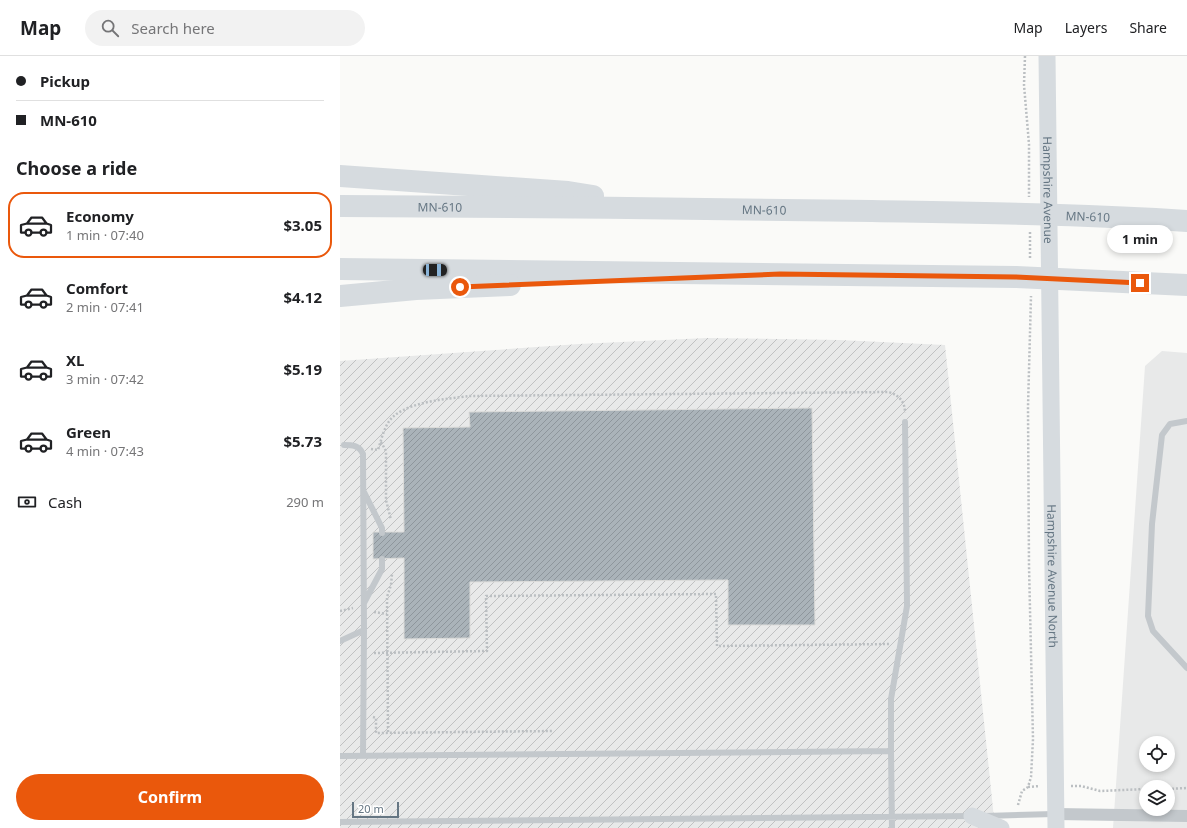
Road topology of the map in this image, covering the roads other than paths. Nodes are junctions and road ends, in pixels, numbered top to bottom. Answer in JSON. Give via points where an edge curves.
{"nodes":[{"id":1,"x":1047,"y":56,"type":"edge"},
{"id":2,"x":340,"y":176,"type":"edge"},
{"id":3,"x":340,"y":206,"type":"edge"},
{"id":4,"x":667,"y":207,"type":"junction"},
{"id":5,"x":1187,"y":221,"type":"edge"},
{"id":6,"x":340,"y":269,"type":"edge"},
{"id":7,"x":780,"y":274,"type":"junction"},
{"id":8,"x":1187,"y":285,"type":"edge"},
{"id":9,"x":340,"y":296,"type":"edge"},
{"id":10,"x":1050,"y":323,"type":"joint"},
{"id":11,"x":1187,"y":421,"type":"edge"},
{"id":12,"x":905,"y":422,"type":"road end"},
{"id":13,"x":344,"y":445,"type":"dead end"},
{"id":14,"x":363,"y":491,"type":"junction"},
{"id":15,"x":382,"y":532,"type":"dead end"},
{"id":16,"x":382,"y":558,"type":"dead end"},
{"id":17,"x":364,"y":604,"type":"junction"},
{"id":18,"x":364,"y":630,"type":"junction"},
{"id":19,"x":340,"y":641,"type":"edge"},
{"id":20,"x":1187,"y":668,"type":"edge"},
{"id":21,"x":891,"y":751,"type":"junction"},
{"id":22,"x":340,"y":756,"type":"edge"},
{"id":23,"x":363,"y":756,"type":"junction"},
{"id":24,"x":972,"y":816,"type":"junction"},
{"id":25,"x":1187,"y":816,"type":"edge"},
{"id":26,"x":892,"y":817,"type":"junction"},
{"id":27,"x":1056,"y":821,"type":"edge"},
{"id":28,"x":340,"y":822,"type":"edge"},
{"id":29,"x":892,"y":828,"type":"edge"},
{"id":30,"x":1001,"y":828,"type":"edge"}],
"edges":[{"from":1,"to":10,"type":"street","name":"Hampshire Avenue"},
{"from":2,"to":4,"type":"highway","via":[[568,192]]},
{"from":3,"to":4,"type":"highway","name":"MN-610"},
{"from":4,"to":5,"type":"highway","name":"MN-610","via":[[1020,213]]},
{"from":6,"to":7,"type":"highway"},
{"from":7,"to":8,"type":"highway","via":[[1016,277]]},
{"from":7,"to":9,"type":"highway","via":[[416,289]]},
{"from":10,"to":27,"type":"street","name":"Hampshire Avenue North"},
{"from":11,"to":20,"type":"lane","via":[[1170,424],[1162,435],[1152,524],[1148,616],[1154,631]]},
{"from":12,"to":21,"type":"lane","via":[[907,606],[891,699]]},
{"from":13,"to":14,"type":"lane","via":[[360,448],[363,454]]},
{"from":14,"to":15,"type":"lane"},
{"from":14,"to":17,"type":"lane"},
{"from":16,"to":17,"type":"lane","via":[[382,569]]},
{"from":17,"to":18,"type":"lane"},
{"from":18,"to":19,"type":"lane"},
{"from":18,"to":23,"type":"lane"},
{"from":21,"to":23,"type":"lane"},
{"from":21,"to":26,"type":"lane"},
{"from":22,"to":23,"type":"lane"},
{"from":24,"to":26,"type":"lane"},
{"from":24,"to":27,"type":"lane"},
{"from":24,"to":30,"type":"street"},
{"from":25,"to":27,"type":"street"},
{"from":26,"to":28,"type":"lane"},
{"from":26,"to":29,"type":"lane"}]}
